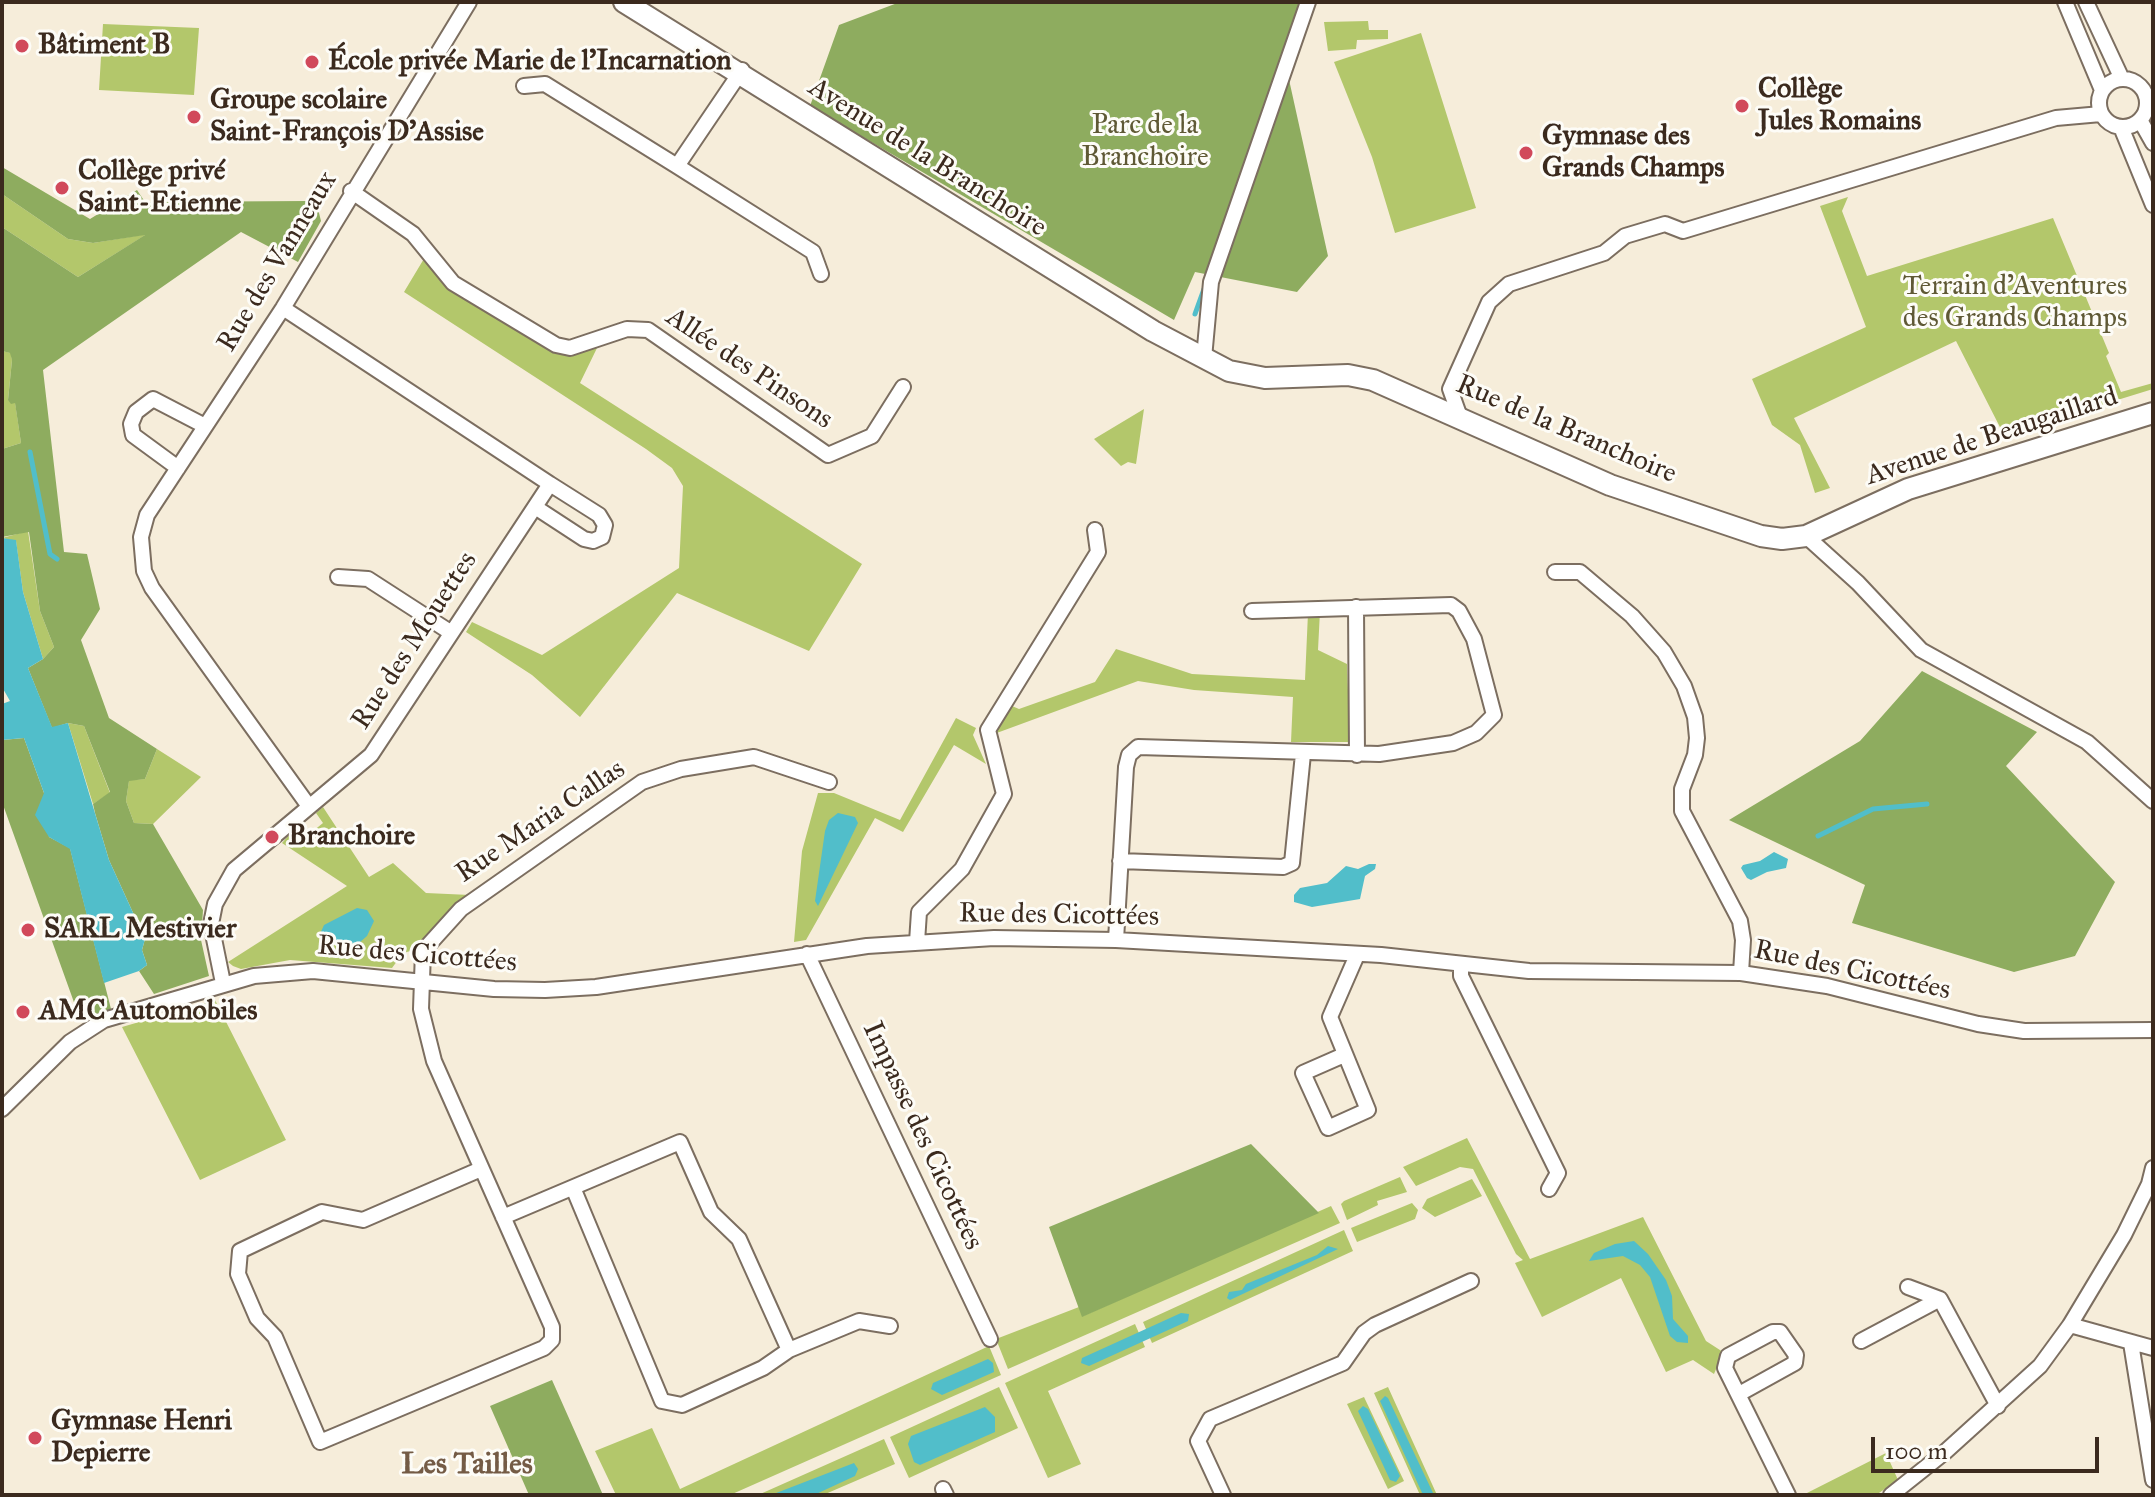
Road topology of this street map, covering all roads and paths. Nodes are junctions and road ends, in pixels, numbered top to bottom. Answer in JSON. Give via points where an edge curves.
{"nodes":[{"id":1,"x":469,"y":2,"type":"edge"},
{"id":2,"x":624,"y":2,"type":"edge"},
{"id":3,"x":1308,"y":2,"type":"edge"},
{"id":4,"x":2065,"y":2,"type":"edge"},
{"id":5,"x":2086,"y":2,"type":"edge"},
{"id":6,"x":740,"y":72,"type":"junction"},
{"id":7,"x":2122,"y":79,"type":"junction"},
{"id":8,"x":524,"y":86,"type":"dead end"},
{"id":9,"x":2102,"y":90,"type":"junction"},
{"id":10,"x":2149,"y":92,"type":"edge"},
{"id":11,"x":2101,"y":114,"type":"junction"},
{"id":12,"x":2140,"y":120,"type":"junction"},
{"id":13,"x":2121,"y":127,"type":"junction"},
{"id":14,"x":2153,"y":143,"type":"edge"},
{"id":15,"x":677,"y":166,"type":"junction"},
{"id":16,"x":351,"y":191,"type":"junction"},
{"id":17,"x":2153,"y":205,"type":"edge"},
{"id":18,"x":821,"y":274,"type":"dead end"},
{"id":19,"x":283,"y":308,"type":"junction"},
{"id":20,"x":1204,"y":358,"type":"junction"},
{"id":21,"x":903,"y":387,"type":"dead end"},
{"id":22,"x":2153,"y":413,"type":"edge"},
{"id":23,"x":1460,"y":417,"type":"junction"},
{"id":24,"x":205,"y":426,"type":"junction"},
{"id":25,"x":178,"y":468,"type":"junction"},
{"id":26,"x":550,"y":484,"type":"junction"},
{"id":27,"x":535,"y":507,"type":"junction"},
{"id":28,"x":1095,"y":530,"type":"dead end"},
{"id":29,"x":1806,"y":536,"type":"junction"},
{"id":30,"x":1555,"y":572,"type":"dead end"},
{"id":31,"x":338,"y":577,"type":"dead end"},
{"id":32,"x":1356,"y":607,"type":"junction"},
{"id":33,"x":1252,"y":611,"type":"dead end"},
{"id":34,"x":450,"y":632,"type":"junction"},
{"id":35,"x":1303,"y":754,"type":"junction"},
{"id":36,"x":1357,"y":755,"type":"junction"},
{"id":37,"x":829,"y":782,"type":"dead end"},
{"id":38,"x":2153,"y":801,"type":"edge"},
{"id":39,"x":308,"y":805,"type":"junction"},
{"id":40,"x":1120,"y":861,"type":"junction"},
{"id":41,"x":1116,"y":940,"type":"junction"},
{"id":42,"x":917,"y":942,"type":"junction"},
{"id":43,"x":807,"y":954,"type":"junction"},
{"id":44,"x":1357,"y":955,"type":"junction"},
{"id":45,"x":1461,"y":964,"type":"junction"},
{"id":46,"x":1741,"y":973,"type":"junction"},
{"id":47,"x":223,"y":983,"type":"junction"},
{"id":48,"x":421,"y":983,"type":"junction"},
{"id":49,"x":2153,"y":1030,"type":"edge"},
{"id":50,"x":1344,"y":1055,"type":"junction"},
{"id":51,"x":2,"y":1109,"type":"edge"},
{"id":52,"x":2153,"y":1168,"type":"edge"},
{"id":53,"x":481,"y":1169,"type":"junction"},
{"id":54,"x":1549,"y":1189,"type":"dead end"},
{"id":55,"x":574,"y":1190,"type":"junction"},
{"id":56,"x":503,"y":1217,"type":"junction"},
{"id":57,"x":1471,"y":1281,"type":"dead end"},
{"id":58,"x":1908,"y":1287,"type":"dead end"},
{"id":59,"x":1940,"y":1299,"type":"junction"},
{"id":60,"x":2070,"y":1325,"type":"junction"},
{"id":61,"x":890,"y":1326,"type":"dead end"},
{"id":62,"x":990,"y":1339,"type":"dead end"},
{"id":63,"x":1861,"y":1341,"type":"dead end"},
{"id":64,"x":2131,"y":1343,"type":"junction"},
{"id":65,"x":2153,"y":1348,"type":"edge"},
{"id":66,"x":789,"y":1350,"type":"junction"},
{"id":67,"x":1739,"y":1394,"type":"junction"},
{"id":68,"x":1998,"y":1406,"type":"junction"},
{"id":69,"x":2153,"y":1480,"type":"edge"},
{"id":70,"x":1223,"y":1495,"type":"edge"},
{"id":71,"x":1788,"y":1495,"type":"edge"},
{"id":72,"x":1891,"y":1495,"type":"edge"}],
"edges":[{"from":1,"to":16,"type":"street","name":"Rue des Vanneaux"},
{"from":2,"to":6,"type":"main road","name":"Avenue de la Branchoire"},
{"from":3,"to":20,"type":"street","via":[[1211,282]]},
{"from":4,"to":9,"type":"street"},
{"from":5,"to":7,"type":"street"},
{"from":6,"to":15,"type":"street"},
{"from":6,"to":20,"type":"main road","name":"Avenue de la Branchoire"},
{"from":7,"to":9,"type":"street"},
{"from":7,"to":10,"type":"street"},
{"from":8,"to":15,"type":"street","via":[[545,84]]},
{"from":9,"to":11,"type":"street"},
{"from":10,"to":12,"type":"street"},
{"from":11,"to":13,"type":"street"},
{"from":11,"to":23,"type":"street","via":[[2056,118],[1683,231],[1665,224],[1625,236],[1604,253],[1509,284],[1489,302],[1450,389]]},
{"from":12,"to":13,"type":"street"},
{"from":12,"to":14,"type":"street"},
{"from":13,"to":17,"type":"street"},
{"from":15,"to":18,"type":"street","via":[[813,252]]},
{"from":16,"to":19,"type":"street","name":"Rue des Vanneaux"},
{"from":16,"to":21,"type":"street","name":"Allée des Pinsons","via":[[413,234],[453,283],[556,345],[577,347],[627,329],[648,330],[828,455],[872,436]]},
{"from":19,"to":24,"type":"street","name":"Rue des Vanneaux"},
{"from":19,"to":26,"type":"street"},
{"from":20,"to":23,"type":"main road","name":"Rue de la Branchoire","via":[[1247,376],[1348,375],[1373,380]]},
{"from":22,"to":29,"type":"main road","name":"Avenue de Beaugaillard","via":[[1908,489]]},
{"from":23,"to":29,"type":"main road","name":"Rue de la Branchoire","via":[[1626,491],[1768,538]]},
{"from":24,"to":25,"type":"street","name":"Rue des Vanneaux"},
{"from":24,"to":25,"type":"street","via":[[153,399],[136,412],[133,435]]},
{"from":25,"to":39,"type":"street","name":"Rue des Vanneaux","via":[[147,515],[141,537],[144,571]]},
{"from":26,"to":27,"type":"street","name":"Rue des Mouettes"},
{"from":26,"to":27,"type":"street","via":[[599,515],[605,525],[602,537],[584,539]]},
{"from":27,"to":34,"type":"street","name":"Rue des Mouettes"},
{"from":28,"to":42,"type":"street","via":[[1098,552],[988,730],[1004,794],[962,869],[919,912]]},
{"from":29,"to":38,"type":"street","via":[[1921,650],[2087,742]]},
{"from":30,"to":46,"type":"street","via":[[1580,572],[1632,616],[1664,652],[1684,686],[1697,738],[1682,789],[1682,811],[1740,921]]},
{"from":31,"to":34,"type":"street","via":[[368,579]]},
{"from":32,"to":33,"type":"street"},
{"from":32,"to":36,"type":"street"},
{"from":32,"to":36,"type":"street","via":[[1434,604],[1459,611],[1474,639],[1494,715],[1476,733],[1453,743]]},
{"from":34,"to":39,"type":"street","name":"Rue des Mouettes","via":[[371,755]]},
{"from":35,"to":36,"type":"street"},
{"from":35,"to":40,"type":"street","via":[[1292,863],[1283,867]]},
{"from":35,"to":40,"type":"street","via":[[1138,747],[1126,767]]},
{"from":37,"to":48,"type":"street","name":"Rue Maria Callas","via":[[754,757],[681,769],[642,782],[461,909],[423,951]]},
{"from":39,"to":47,"type":"street","name":"Rue des Mouettes","via":[[234,870],[222,888],[211,924]]},
{"from":40,"to":41,"type":"street"},
{"from":41,"to":42,"type":"street","name":"Rue des Cicottées"},
{"from":41,"to":44,"type":"street","name":"Rue des Cicottées"},
{"from":42,"to":43,"type":"street","name":"Rue des Cicottées"},
{"from":43,"to":48,"type":"street","name":"Rue des Cicottées","via":[[596,987],[494,989]]},
{"from":43,"to":62,"type":"street","name":"Impasse des Cicottées"},
{"from":44,"to":45,"type":"street","name":"Rue des Cicottées"},
{"from":44,"to":50,"type":"street","via":[[1330,1017]]},
{"from":45,"to":46,"type":"street","name":"Rue des Cicottées","via":[[1573,972]]},
{"from":45,"to":54,"type":"street","via":[[1461,976],[1558,1173]]},
{"from":46,"to":49,"type":"street","name":"Rue des Cicottées","via":[[1827,986],[2024,1031]]},
{"from":47,"to":48,"type":"street","name":"Rue des Cicottées","via":[[313,971]]},
{"from":47,"to":51,"type":"street","name":"Rue des Cicottées","via":[[104,1020],[85,1031]]},
{"from":48,"to":53,"type":"street","name":"Rue Maria Callas","via":[[421,1009],[434,1061]]},
{"from":50,"to":50,"type":"street","via":[[1368,1110],[1328,1128],[1303,1073]]},
{"from":52,"to":60,"type":"street","via":[[2124,1235]]},
{"from":53,"to":56,"type":"street","name":"Rue Maria Callas"},
{"from":53,"to":56,"type":"street","name":"Rue Maria Callas","via":[[363,1220],[322,1212],[240,1251],[238,1274],[257,1318],[275,1337],[320,1442],[544,1348],[552,1340],[552,1327]]},
{"from":55,"to":56,"type":"street"},
{"from":55,"to":66,"type":"street","via":[[680,1142],[711,1212],[739,1239]]},
{"from":55,"to":66,"type":"street","via":[[662,1401],[682,1405],[763,1368]]},
{"from":57,"to":70,"type":"street","via":[[1375,1325],[1343,1363],[1210,1419],[1198,1441]]},
{"from":58,"to":59,"type":"street"},
{"from":59,"to":63,"type":"street"},
{"from":59,"to":68,"type":"street"},
{"from":60,"to":64,"type":"street"},
{"from":60,"to":68,"type":"street","via":[[2040,1366]]},
{"from":61,"to":66,"type":"street","via":[[859,1321]]},
{"from":64,"to":65,"type":"street"},
{"from":64,"to":69,"type":"street"},
{"from":67,"to":67,"type":"street","via":[[1725,1368],[1728,1356],[1780,1332],[1796,1355],[1795,1363]]},
{"from":67,"to":71,"type":"street"},
{"from":68,"to":72,"type":"street"}]}
